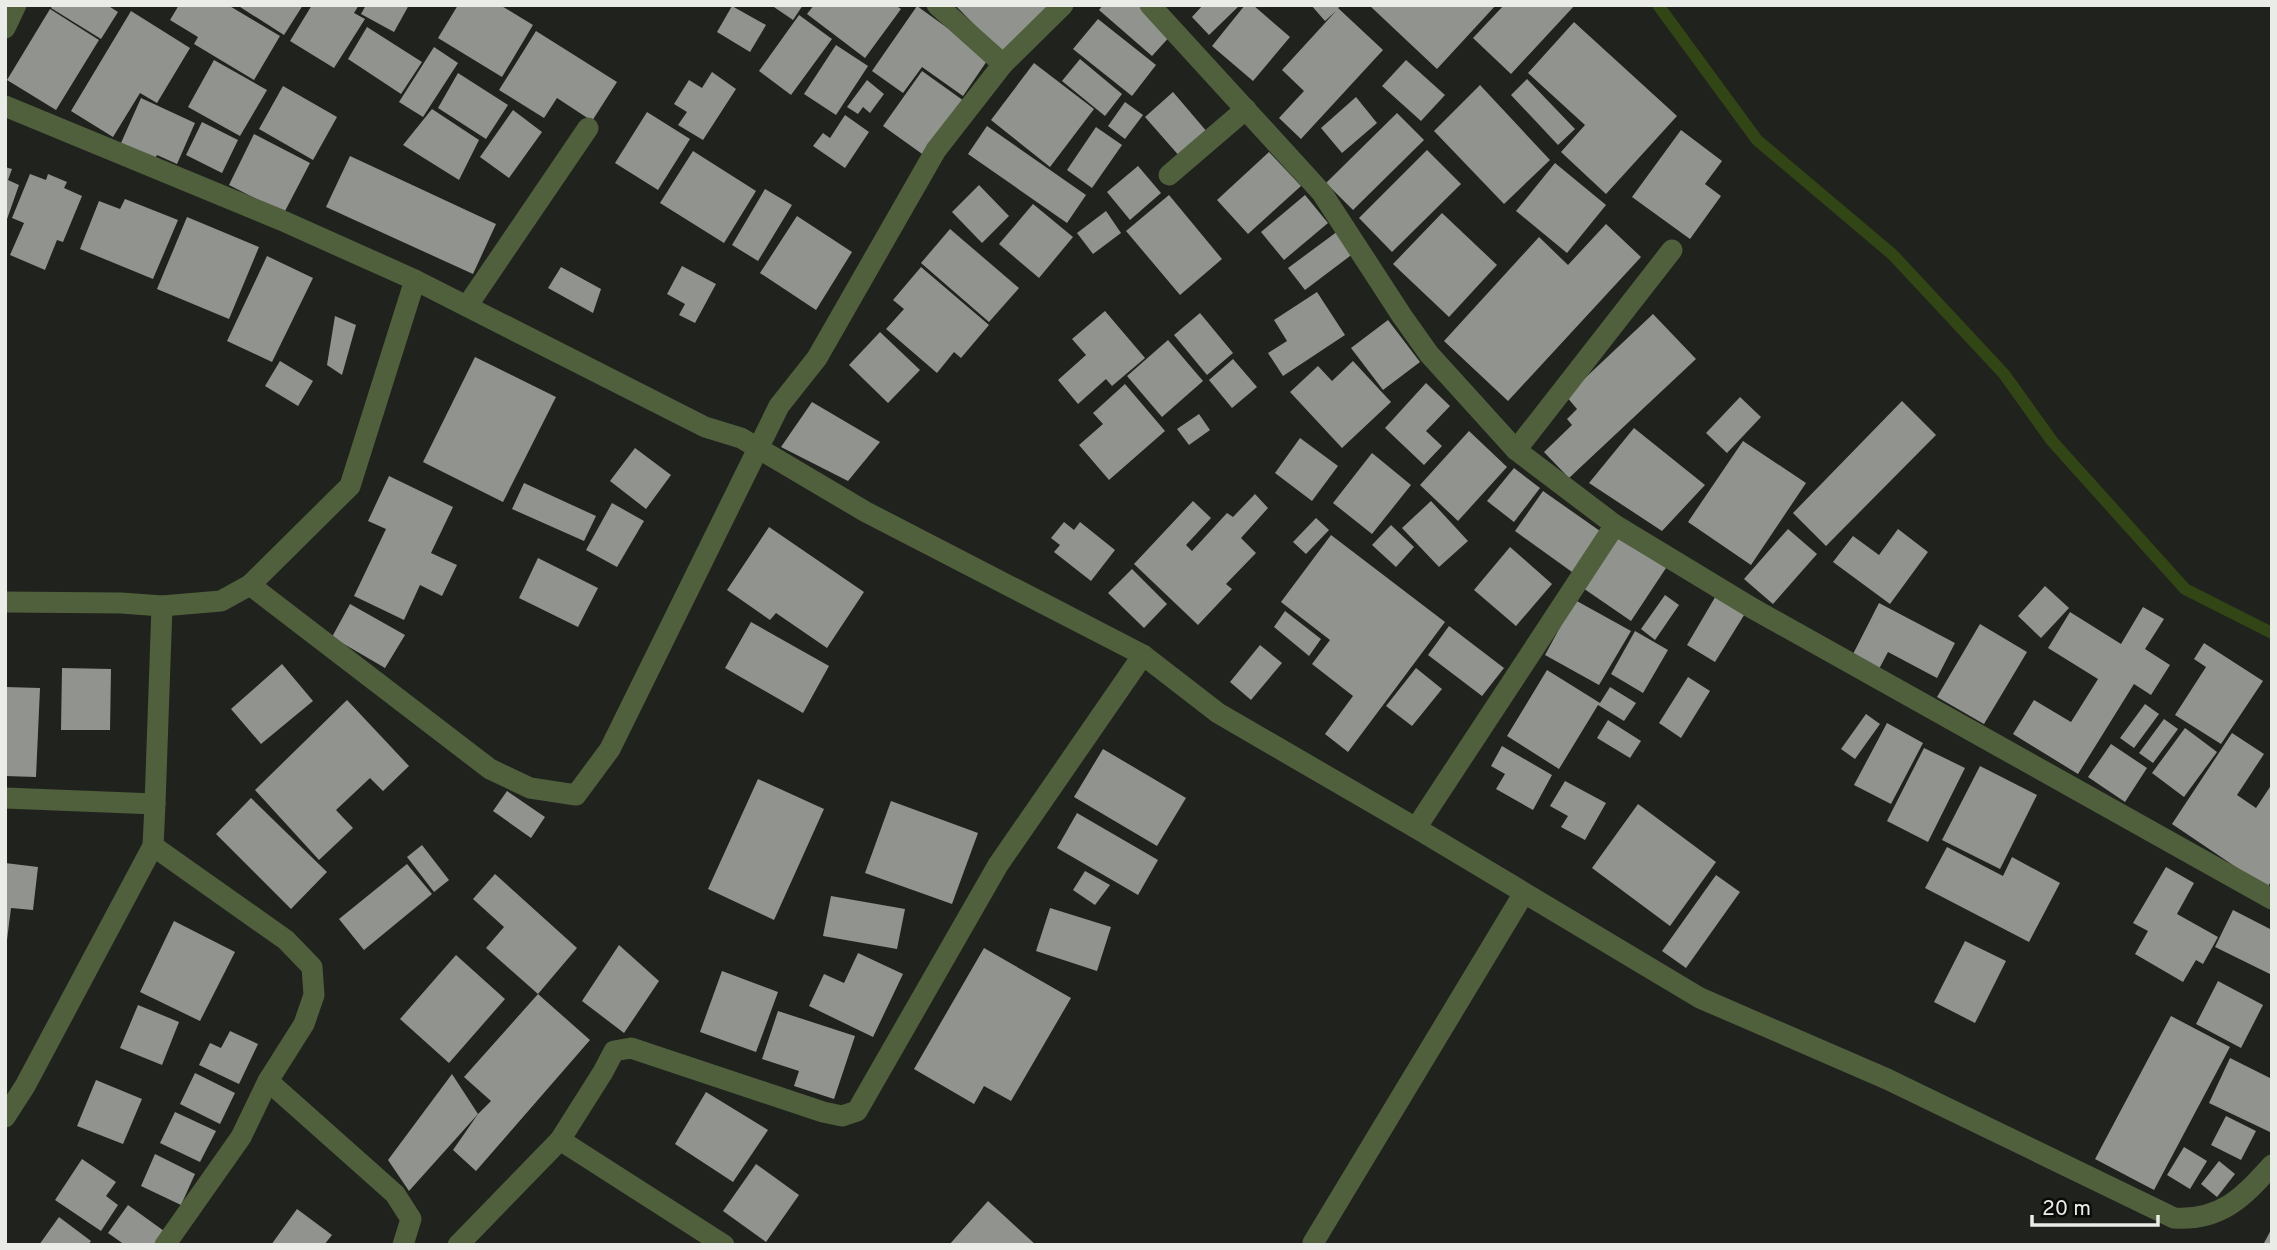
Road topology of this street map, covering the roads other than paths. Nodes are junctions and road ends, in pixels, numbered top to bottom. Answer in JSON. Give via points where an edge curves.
{"nodes":[{"id":1,"x":16,"y":5,"type":"edge"},
{"id":2,"x":937,"y":5,"type":"edge"},
{"id":3,"x":1063,"y":5,"type":"edge"},
{"id":4,"x":1150,"y":5,"type":"edge"},
{"id":5,"x":5,"y":28,"type":"edge"},
{"id":6,"x":1003,"y":64,"type":"junction"},
{"id":7,"x":5,"y":106,"type":"edge"},
{"id":8,"x":1246,"y":109,"type":"junction"},
{"id":9,"x":588,"y":128,"type":"dead end"},
{"id":10,"x":1169,"y":175,"type":"dead end"},
{"id":11,"x":1672,"y":250,"type":"dead end"},
{"id":12,"x":415,"y":280,"type":"junction"},
{"id":13,"x":467,"y":306,"type":"junction"},
{"id":14,"x":757,"y":447,"type":"junction"},
{"id":15,"x":1516,"y":450,"type":"junction"},
{"id":16,"x":1615,"y":525,"type":"junction"},
{"id":17,"x":250,"y":585,"type":"junction"},
{"id":18,"x":5,"y":601,"type":"edge"},
{"id":19,"x":162,"y":606,"type":"junction"},
{"id":20,"x":1143,"y":655,"type":"junction"},
{"id":21,"x":5,"y":798,"type":"edge"},
{"id":22,"x":155,"y":804,"type":"junction"},
{"id":23,"x":1416,"y":828,"type":"junction"},
{"id":24,"x":153,"y":846,"type":"junction"},
{"id":25,"x":1524,"y":893,"type":"junction"},
{"id":26,"x":2272,"y":899,"type":"edge"},
{"id":27,"x":5,"y":1077,"type":"edge"},
{"id":28,"x":268,"y":1081,"type":"junction"},
{"id":29,"x":25,"y":1086,"type":"junction"},
{"id":30,"x":5,"y":1117,"type":"edge"},
{"id":31,"x":560,"y":1140,"type":"junction"},
{"id":32,"x":2272,"y":1165,"type":"edge"},
{"id":33,"x":1313,"y":1243,"type":"edge"},
{"id":34,"x":165,"y":1245,"type":"edge"},
{"id":35,"x":403,"y":1245,"type":"edge"},
{"id":36,"x":457,"y":1245,"type":"edge"},
{"id":37,"x":724,"y":1245,"type":"edge"}],
"edges":[{"from":1,"to":5,"type":"street"},
{"from":2,"to":6,"type":"street"},
{"from":3,"to":6,"type":"street"},
{"from":4,"to":8,"type":"street"},
{"from":6,"to":14,"type":"street","via":[[936,150],[817,358],[779,406]]},
{"from":7,"to":12,"type":"street"},
{"from":8,"to":10,"type":"street"},
{"from":8,"to":15,"type":"street","via":[[1322,193],[1429,354]]},
{"from":9,"to":13,"type":"street"},
{"from":11,"to":15,"type":"street"},
{"from":12,"to":13,"type":"street"},
{"from":12,"to":17,"type":"street","via":[[351,486]]},
{"from":13,"to":14,"type":"street","via":[[705,426]]},
{"from":14,"to":17,"type":"street","via":[[610,749],[576,795],[530,788],[490,769]]},
{"from":14,"to":20,"type":"street","via":[[866,512]]},
{"from":15,"to":16,"type":"street"},
{"from":16,"to":23,"type":"street"},
{"from":16,"to":26,"type":"street","via":[[1752,608]]},
{"from":17,"to":19,"type":"street","via":[[221,601]]},
{"from":18,"to":19,"type":"street"},
{"from":19,"to":22,"type":"street"},
{"from":20,"to":23,"type":"street","via":[[1217,713]]},
{"from":20,"to":31,"type":"street","via":[[998,865],[857,1111],[842,1116],[823,1112],[623,1048],[614,1051]]},
{"from":21,"to":22,"type":"street"},
{"from":22,"to":24,"type":"street"},
{"from":23,"to":25,"type":"street"},
{"from":24,"to":28,"type":"street","via":[[286,940],[312,967],[314,995],[304,1024]]},
{"from":24,"to":29,"type":"street"},
{"from":25,"to":32,"type":"street","via":[[1700,998],[1887,1079],[2174,1218],[2206,1217],[2236,1202]]},
{"from":25,"to":33,"type":"street"},
{"from":27,"to":29,"type":"street"},
{"from":28,"to":34,"type":"street","via":[[241,1137]]},
{"from":28,"to":35,"type":"street","via":[[395,1194],[411,1219]]},
{"from":29,"to":30,"type":"street"},
{"from":31,"to":36,"type":"street"},
{"from":31,"to":37,"type":"street"}]}
